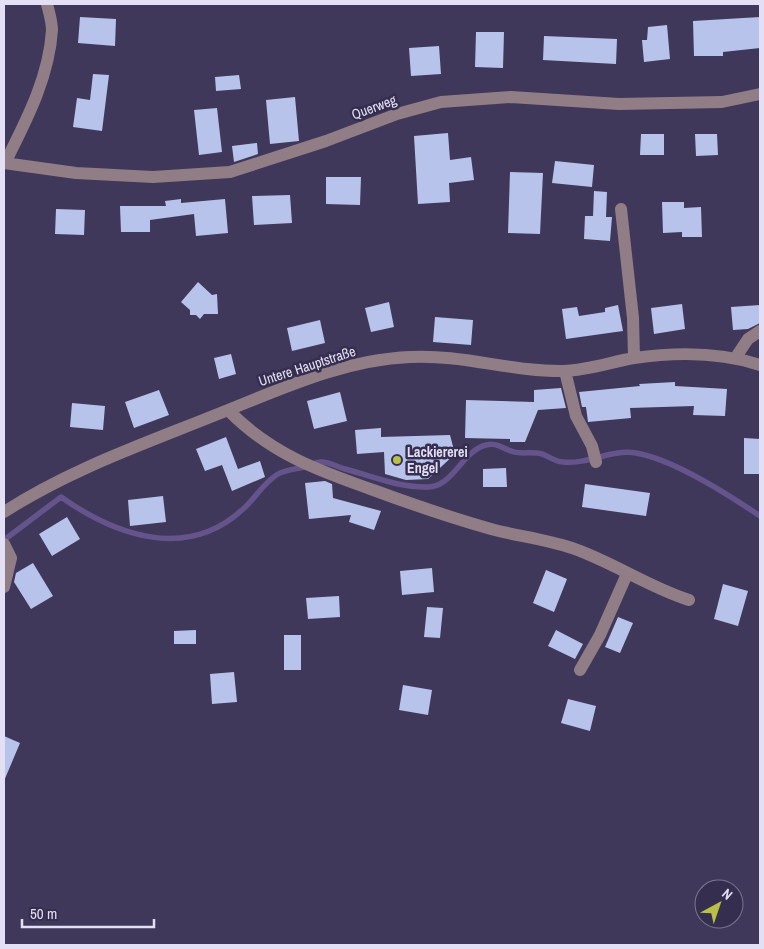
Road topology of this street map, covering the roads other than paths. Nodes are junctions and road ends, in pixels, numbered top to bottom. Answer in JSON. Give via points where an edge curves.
{"nodes":[{"id":1,"x":47,"y":4,"type":"edge"},
{"id":2,"x":760,"y":94,"type":"edge"},
{"id":3,"x":5,"y":163,"type":"edge"},
{"id":4,"x":621,"y":209,"type":"dead end"},
{"id":5,"x":760,"y":331,"type":"edge"},
{"id":6,"x":736,"y":357,"type":"junction"},
{"id":7,"x":634,"y":358,"type":"junction"},
{"id":8,"x":760,"y":365,"type":"edge"},
{"id":9,"x":565,"y":371,"type":"junction"},
{"id":10,"x":228,"y":410,"type":"junction"},
{"id":11,"x":596,"y":462,"type":"dead end"},
{"id":12,"x":4,"y":512,"type":"edge"},
{"id":13,"x":4,"y":544,"type":"edge"},
{"id":14,"x":627,"y":574,"type":"junction"},
{"id":15,"x":4,"y":587,"type":"edge"},
{"id":16,"x":689,"y":600,"type":"dead end"},
{"id":17,"x":580,"y":670,"type":"dead end"}],
"edges":[{"from":1,"to":3,"type":"street","via":[[52,28],[45,71],[28,117]]},
{"from":2,"to":3,"type":"street","name":"Querweg","via":[[722,102],[619,104],[511,97],[440,102],[230,172],[153,177],[76,173]]},
{"from":4,"to":7,"type":"street"},
{"from":5,"to":6,"type":"street","via":[[748,339]]},
{"from":6,"to":7,"type":"street","name":"Untere Hauptstraße"},
{"from":6,"to":8,"type":"street","name":"Untere Hauptstraße"},
{"from":7,"to":9,"type":"street","name":"Untere Hauptstraße"},
{"from":9,"to":10,"type":"street","name":"Untere Hauptstraße","via":[[506,367],[446,357],[364,362],[317,375]]},
{"from":9,"to":11,"type":"street","via":[[576,416],[592,446]]},
{"from":10,"to":12,"type":"street","name":"Untere Hauptstraße","via":[[76,471]]},
{"from":10,"to":14,"type":"street","via":[[247,430],[310,468],[431,511],[600,558]]},
{"from":13,"to":15,"type":"street","via":[[12,558]]},
{"from":14,"to":16,"type":"street"},
{"from":14,"to":17,"type":"street"}]}
